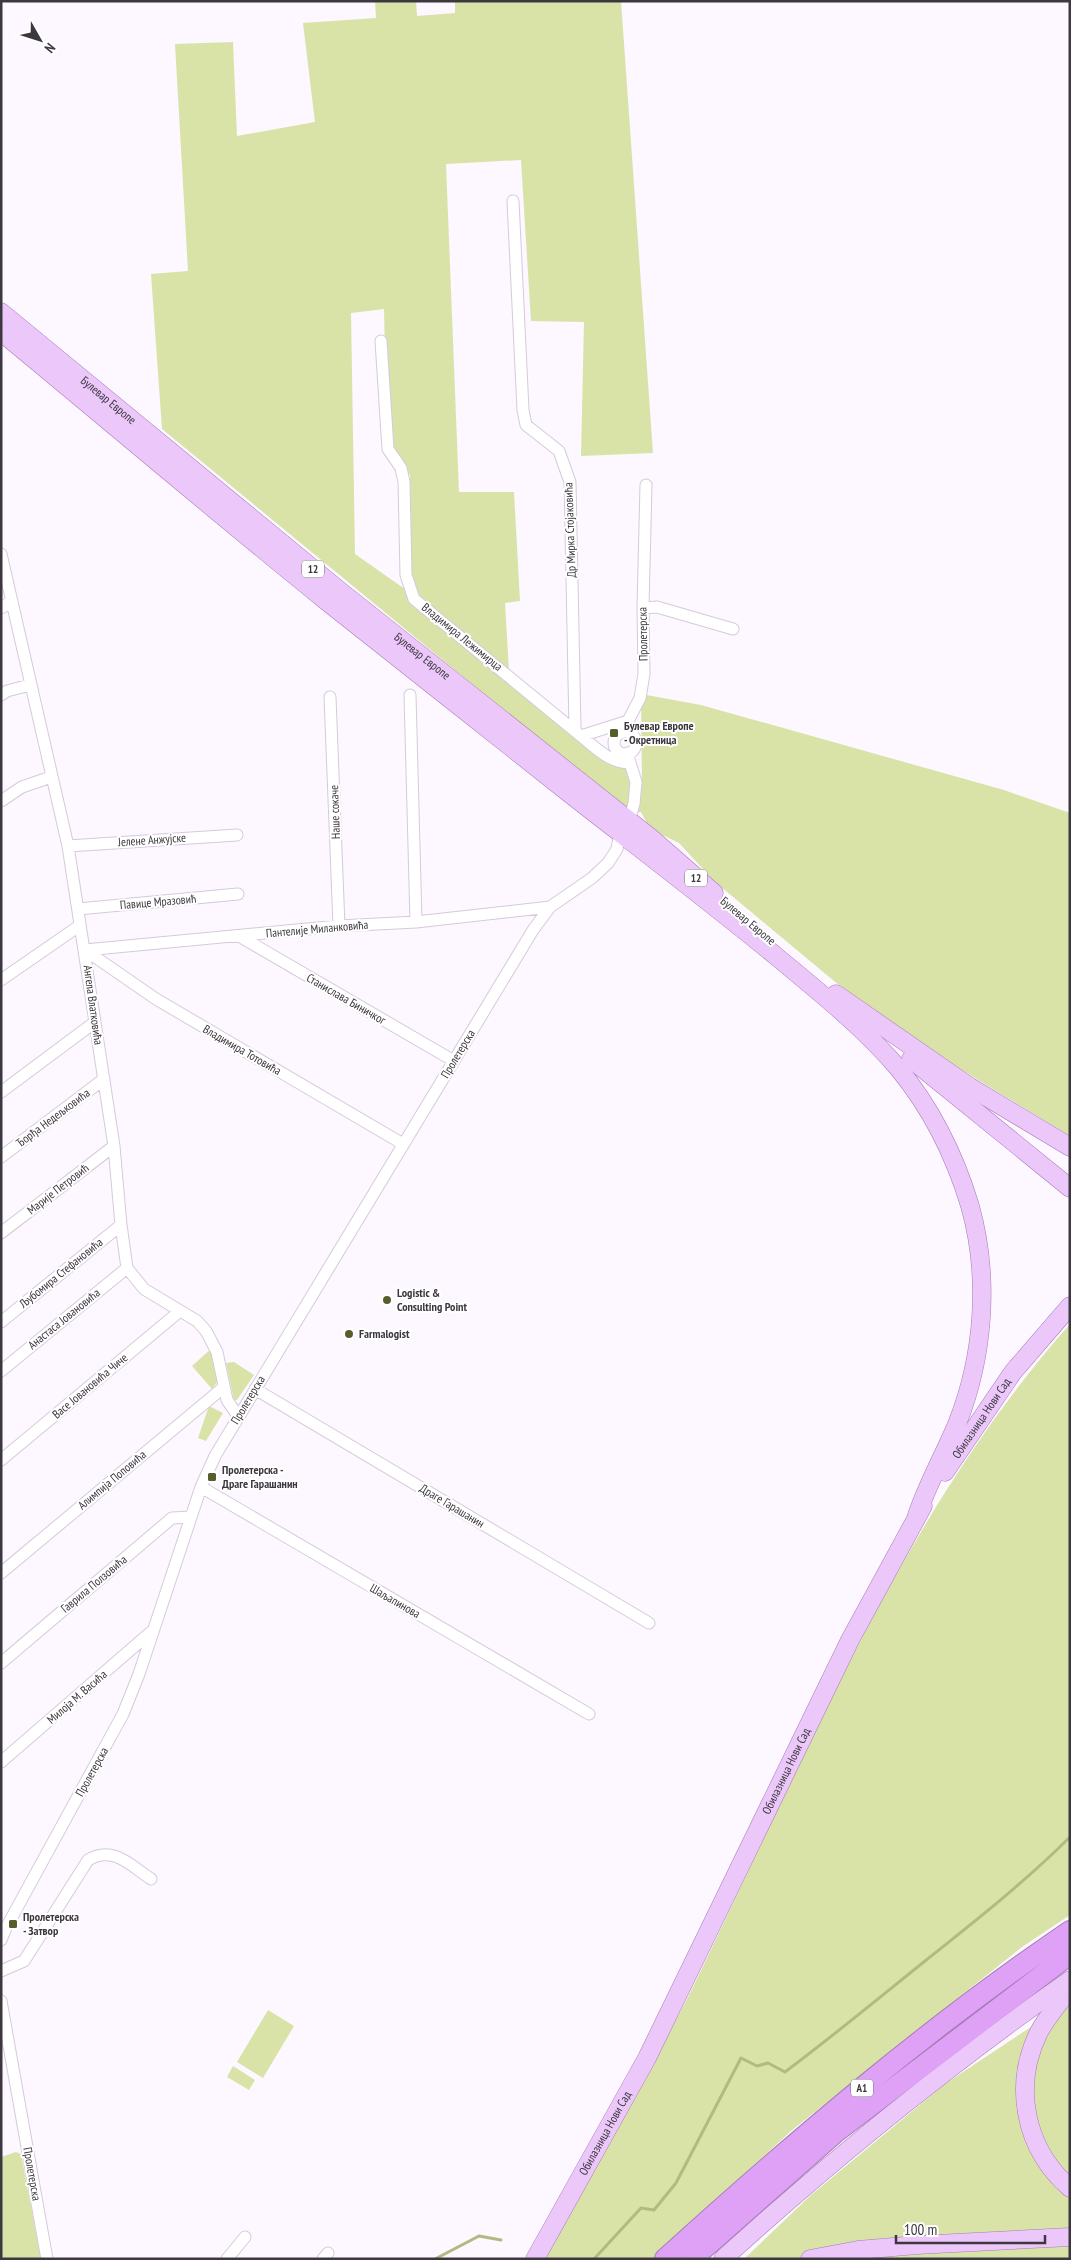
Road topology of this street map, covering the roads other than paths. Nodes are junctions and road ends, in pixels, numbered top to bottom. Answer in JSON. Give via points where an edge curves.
{"nodes":[{"id":1,"x":513,"y":201,"type":"dead end"},
{"id":2,"x":1,"y":312,"type":"edge"},
{"id":3,"x":1,"y":332,"type":"edge"},
{"id":4,"x":381,"y":341,"type":"dead end"},
{"id":5,"x":646,"y":485,"type":"dead end"},
{"id":6,"x":1,"y":554,"type":"edge"},
{"id":7,"x":12,"y":601,"type":"junction"},
{"id":8,"x":1,"y":608,"type":"edge"},
{"id":9,"x":643,"y":608,"type":"junction"},
{"id":10,"x":733,"y":629,"type":"dead end"},
{"id":11,"x":30,"y":685,"type":"junction"},
{"id":12,"x":1,"y":695,"type":"edge"},
{"id":13,"x":410,"y":695,"type":"dead end"},
{"id":14,"x":330,"y":697,"type":"dead end"},
{"id":15,"x":627,"y":727,"type":"junction"},
{"id":16,"x":578,"y":732,"type":"junction"},
{"id":17,"x":629,"y":758,"type":"junction"},
{"id":18,"x":51,"y":777,"type":"junction"},
{"id":19,"x":1,"y":801,"type":"edge"},
{"id":20,"x":624,"y":827,"type":"junction"},
{"id":21,"x":237,"y":835,"type":"dead end"},
{"id":22,"x":68,"y":846,"type":"junction"},
{"id":23,"x":238,"y":894,"type":"dead end"},
{"id":24,"x":550,"y":907,"type":"junction"},
{"id":25,"x":78,"y":909,"type":"junction"},
{"id":26,"x":416,"y":922,"type":"junction"},
{"id":27,"x":79,"y":926,"type":"junction"},
{"id":28,"x":339,"y":926,"type":"junction"},
{"id":29,"x":239,"y":936,"type":"junction"},
{"id":30,"x":85,"y":950,"type":"junction"},
{"id":31,"x":1,"y":980,"type":"edge"},
{"id":32,"x":840,"y":1003,"type":"junction"},
{"id":33,"x":95,"y":1022,"type":"junction"},
{"id":34,"x":454,"y":1061,"type":"junction"},
{"id":35,"x":104,"y":1079,"type":"junction"},
{"id":36,"x":1,"y":1092,"type":"edge"},
{"id":37,"x":403,"y":1144,"type":"junction"},
{"id":38,"x":114,"y":1146,"type":"junction"},
{"id":39,"x":1070,"y":1147,"type":"edge"},
{"id":40,"x":1,"y":1157,"type":"edge"},
{"id":41,"x":1070,"y":1188,"type":"edge"},
{"id":42,"x":121,"y":1224,"type":"junction"},
{"id":43,"x":1,"y":1233,"type":"edge"},
{"id":44,"x":127,"y":1268,"type":"junction"},
{"id":45,"x":1070,"y":1306,"type":"edge"},
{"id":46,"x":180,"y":1311,"type":"junction"},
{"id":47,"x":1,"y":1322,"type":"edge"},
{"id":48,"x":1,"y":1371,"type":"edge"},
{"id":49,"x":224,"y":1387,"type":"junction"},
{"id":50,"x":254,"y":1389,"type":"junction"},
{"id":51,"x":238,"y":1416,"type":"junction"},
{"id":52,"x":1,"y":1460,"type":"edge"},
{"id":53,"x":201,"y":1487,"type":"junction"},
{"id":54,"x":917,"y":1515,"type":"junction"},
{"id":55,"x":192,"y":1517,"type":"junction"},
{"id":56,"x":1,"y":1573,"type":"edge"},
{"id":57,"x":649,"y":1623,"type":"dead end"},
{"id":58,"x":152,"y":1632,"type":"junction"},
{"id":59,"x":1,"y":1663,"type":"edge"},
{"id":60,"x":589,"y":1714,"type":"dead end"},
{"id":61,"x":1,"y":1762,"type":"edge"},
{"id":62,"x":151,"y":1879,"type":"dead end"},
{"id":63,"x":4,"y":1926,"type":"edge"},
{"id":64,"x":1070,"y":1931,"type":"edge"},
{"id":65,"x":1,"y":1940,"type":"edge"},
{"id":66,"x":1070,"y":1954,"type":"edge"},
{"id":67,"x":1,"y":1970,"type":"edge"},
{"id":68,"x":1070,"y":1980,"type":"edge"},
{"id":69,"x":1070,"y":1989,"type":"edge"},
{"id":70,"x":1,"y":2001,"type":"edge"},
{"id":71,"x":1070,"y":2188,"type":"edge"},
{"id":72,"x":245,"y":2237,"type":"dead end"},
{"id":73,"x":1070,"y":2237,"type":"edge"},
{"id":74,"x":47,"y":2259,"type":"edge"},
{"id":75,"x":227,"y":2259,"type":"edge"},
{"id":76,"x":535,"y":2259,"type":"edge"},
{"id":77,"x":665,"y":2259,"type":"edge"},
{"id":78,"x":692,"y":2259,"type":"edge"},
{"id":79,"x":723,"y":2259,"type":"edge"},
{"id":80,"x":810,"y":2259,"type":"edge"}],
"edges":[{"from":1,"to":16,"type":"street","name":"Др Мирка Стојаковића","via":[[522,410],[526,425],[559,451],[570,482]]},
{"from":2,"to":20,"type":"main road","name":"Булевар Европе","number":"12"},
{"from":3,"to":20,"type":"main road","name":"Булевар Европе","number":"12","via":[[324,599]]},
{"from":4,"to":16,"type":"street","name":"Владимира Лежимирца","via":[[388,449],[401,468],[404,482],[406,575],[414,599]]},
{"from":5,"to":9,"type":"street","name":"Пролетерска"},
{"from":6,"to":7,"type":"street","name":"Ангела Влатковића"},
{"from":7,"to":8,"type":"street"},
{"from":7,"to":11,"type":"street","name":"Ангела Влатковића"},
{"from":9,"to":10,"type":"street","via":[[656,607]]},
{"from":9,"to":15,"type":"street","name":"Пролетерска","via":[[644,674],[640,698]]},
{"from":11,"to":12,"type":"street"},
{"from":11,"to":18,"type":"street","name":"Ангела Влатковића"},
{"from":13,"to":26,"type":"street"},
{"from":14,"to":28,"type":"street","name":"Наше сокаче"},
{"from":15,"to":16,"type":"street"},
{"from":15,"to":17,"type":"street","via":[[636,742]]},
{"from":16,"to":17,"type":"street","name":"Владимира Лежимирца","via":[[619,763]]},
{"from":17,"to":20,"type":"street","name":"Пролетерска","via":[[636,782]]},
{"from":18,"to":19,"type":"street","via":[[22,787]]},
{"from":18,"to":22,"type":"street","name":"Ангела Влатковића"},
{"from":20,"to":24,"type":"street","name":"Пролетерска","via":[[608,863]]},
{"from":20,"to":32,"type":"main road","name":"Булевар Европе","number":"12"},
{"from":21,"to":22,"type":"street","name":"Јелене Анжујске"},
{"from":22,"to":25,"type":"street","name":"Ангела Влатковића"},
{"from":23,"to":25,"type":"street","name":"Павице Мразовић"},
{"from":24,"to":26,"type":"street","name":"Пантелије Миланковића"},
{"from":24,"to":34,"type":"street","name":"Пролетерска"},
{"from":25,"to":27,"type":"street","name":"Ангела Влатковића"},
{"from":26,"to":28,"type":"street","name":"Пантелије Миланковића"},
{"from":27,"to":30,"type":"street","name":"Ангела Влатковића"},
{"from":27,"to":31,"type":"street"},
{"from":28,"to":29,"type":"street","name":"Пантелије Миланковића"},
{"from":29,"to":30,"type":"street","name":"Пантелије Миланковића"},
{"from":29,"to":34,"type":"street","name":"Станислава Биничког"},
{"from":30,"to":33,"type":"street","name":"Ангела Влатковића"},
{"from":30,"to":37,"type":"street","name":"Владимира Тотовића","via":[[156,999]]},
{"from":32,"to":39,"type":"main road"},
{"from":32,"to":41,"type":"main road"},
{"from":32,"to":54,"type":"main road","via":[[895,1065],[936,1123],[969,1204],[979,1256],[982,1285],[980,1325],[970,1383],[956,1425]]},
{"from":33,"to":35,"type":"street","name":"Ангела Влатковића"},
{"from":33,"to":36,"type":"street"},
{"from":34,"to":37,"type":"street","name":"Пролетерска"},
{"from":35,"to":38,"type":"street","name":"Ангела Влатковића"},
{"from":35,"to":40,"type":"street","name":"Ђорђа Недељковића"},
{"from":37,"to":50,"type":"street","name":"Пролетерска"},
{"from":38,"to":42,"type":"street","name":"Ангела Влатковића"},
{"from":38,"to":43,"type":"street","name":"Марије Петровић"},
{"from":42,"to":44,"type":"street","name":"Ангела Влатковића"},
{"from":42,"to":47,"type":"street","name":"Љубомира Стефановића"},
{"from":44,"to":46,"type":"street","via":[[144,1289]]},
{"from":44,"to":48,"type":"street","name":"Анастаса Јовановића"},
{"from":45,"to":54,"type":"main road","name":"Обилазница Нови Сад","via":[[1013,1372]]},
{"from":46,"to":49,"type":"street","via":[[206,1331],[217,1352]]},
{"from":46,"to":52,"type":"street","name":"Васе Јовановића Чиче"},
{"from":49,"to":51,"type":"street","via":[[227,1400]]},
{"from":49,"to":56,"type":"street","name":"Алимпија Поповића"},
{"from":50,"to":51,"type":"street","name":"Пролетерска"},
{"from":50,"to":57,"type":"street","name":"Драге Гарашанин"},
{"from":51,"to":53,"type":"street","name":"Пролетерска"},
{"from":53,"to":55,"type":"street","name":"Пролетерска"},
{"from":53,"to":60,"type":"street","name":"Шаљапинова"},
{"from":54,"to":76,"type":"main road","name":"Обилазница Нови Сад","via":[[850,1640],[647,2058]]},
{"from":55,"to":58,"type":"street","name":"Пролетерска"},
{"from":55,"to":59,"type":"street","name":"Гаврила Ползовића","via":[[172,1518]]},
{"from":58,"to":61,"type":"street","name":"Милоја М. Васића"},
{"from":58,"to":63,"type":"street","name":"Пролетерска","via":[[119,1722]]},
{"from":62,"to":67,"type":"street","via":[[112,1854],[99,1854],[88,1860],[24,1961]]},
{"from":63,"to":65,"type":"street","name":"Пролетерска"},
{"from":64,"to":77,"type":"highway","number":"A1","via":[[905,2053],[823,2119]]},
{"from":66,"to":78,"type":"highway","number":"A1","via":[[836,2132]]},
{"from":68,"to":79,"type":"main road","via":[[820,2172]]},
{"from":69,"to":71,"type":"main road","via":[[1046,2020],[1034,2043],[1024,2088],[1028,2122],[1036,2144],[1048,2166]]},
{"from":70,"to":74,"type":"street","name":"Пролетерска"},
{"from":72,"to":75,"type":"street"},
{"from":73,"to":80,"type":"main road","via":[[917,2245],[858,2250]]}]}
